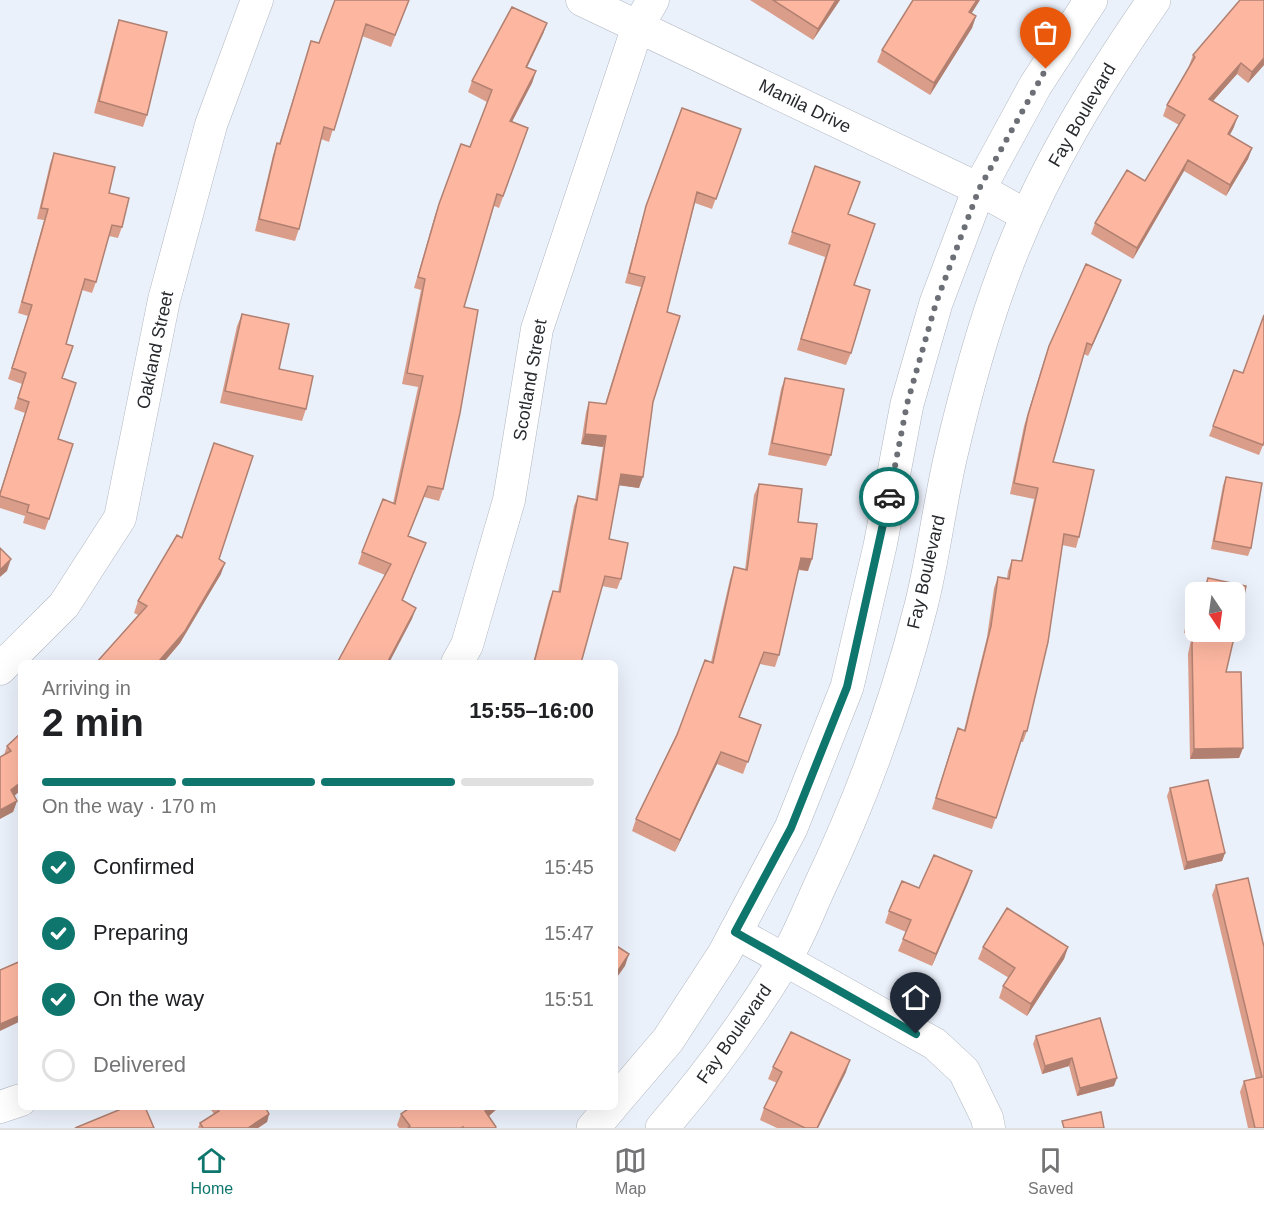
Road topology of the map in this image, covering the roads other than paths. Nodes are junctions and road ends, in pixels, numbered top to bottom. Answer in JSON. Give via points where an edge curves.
{"nodes":[{"id":1,"x":257,"y":0,"type":"edge"},
{"id":2,"x":582,"y":0,"type":"edge"},
{"id":3,"x":1091,"y":0,"type":"edge"},
{"id":4,"x":1154,"y":0,"type":"edge"},
{"id":5,"x":645,"y":13,"type":"edge"},
{"id":6,"x":979,"y":189,"type":"junction"},
{"id":7,"x":1027,"y":216,"type":"junction"},
{"id":8,"x":459,"y":660,"type":"edge"},
{"id":9,"x":0,"y":669,"type":"edge"},
{"id":10,"x":735,"y":932,"type":"junction"},
{"id":11,"x":785,"y":960,"type":"junction"},
{"id":12,"x":618,"y":1098,"type":"edge"},
{"id":13,"x":18,"y":1101,"type":"edge"},
{"id":14,"x":0,"y":1107,"type":"edge"},
{"id":15,"x":608,"y":1110,"type":"edge"},
{"id":16,"x":593,"y":1128,"type":"edge"},
{"id":17,"x":662,"y":1128,"type":"edge"},
{"id":18,"x":989,"y":1128,"type":"edge"}],
"edges":[{"from":1,"to":9,"type":"street","name":"Oakland Street","via":[[211,125],[170,278],[120,518],[64,605]]},
{"from":2,"to":5,"type":"street","name":"Manila Drive"},
{"from":3,"to":6,"type":"main road","via":[[1035,86]]},
{"from":4,"to":7,"type":"main road","name":"Fay Boulevard","via":[[1067,134]]},
{"from":5,"to":6,"type":"street","name":"Manila Drive"},
{"from":5,"to":8,"type":"street","name":"Scotland Street","via":[[537,329],[509,500],[467,645]]},
{"from":6,"to":7,"type":"street","name":"Manila Drive"},
{"from":6,"to":10,"type":"main road","via":[[936,303],[907,404],[880,546],[847,687],[791,828]]},
{"from":7,"to":11,"type":"main road","name":"Fay Boulevard","via":[[972,368],[921,606],[879,748],[844,835]]},
{"from":10,"to":11,"type":"street"},
{"from":10,"to":12,"type":"main road","via":[[668,1040]]},
{"from":11,"to":17,"type":"main road","name":"Fay Boulevard","via":[[703,1081]]},
{"from":11,"to":18,"type":"street","via":[[935,1044],[964,1071]]},
{"from":13,"to":14,"type":"street"},
{"from":15,"to":16,"type":"main road"}]}
